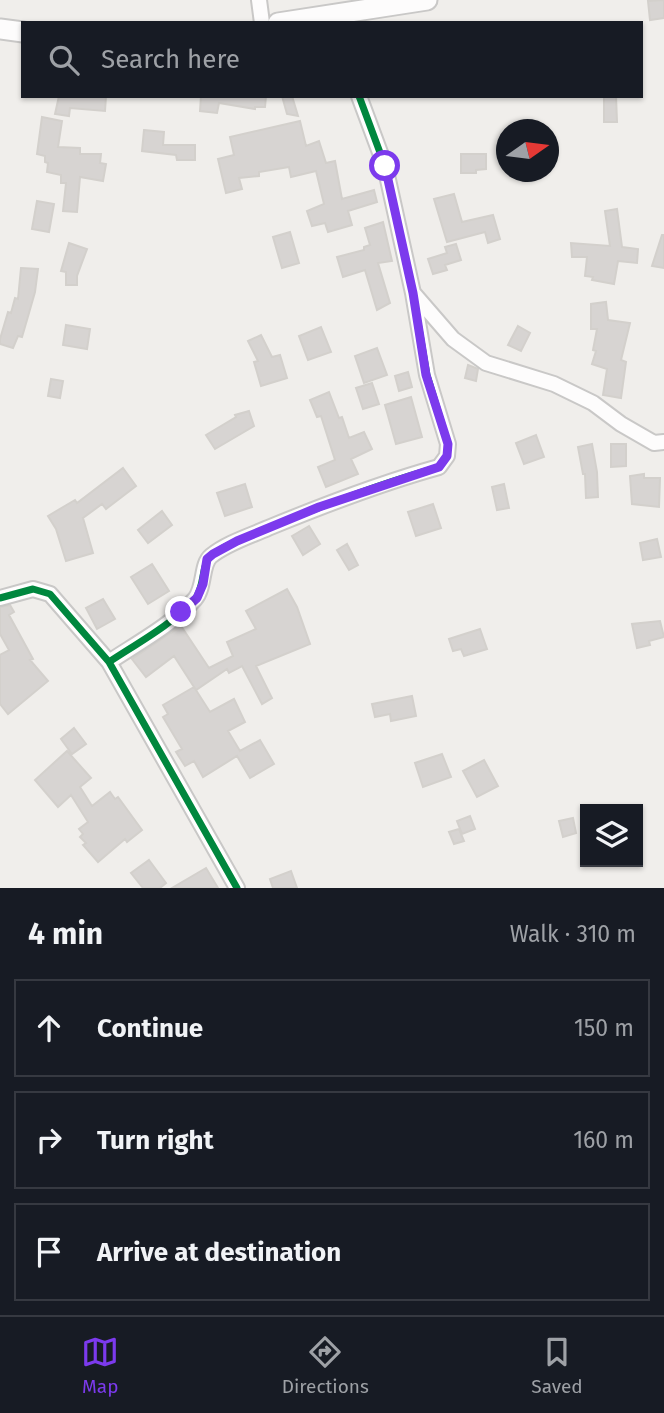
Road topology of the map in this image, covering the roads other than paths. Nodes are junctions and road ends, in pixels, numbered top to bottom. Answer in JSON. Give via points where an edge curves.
{"nodes":[{"id":1,"x":259,"y":0,"type":"edge"},
{"id":2,"x":427,"y":0,"type":"edge"},
{"id":3,"x":333,"y":13,"type":"edge"},
{"id":4,"x":262,"y":21,"type":"edge"},
{"id":5,"x":289,"y":21,"type":"edge"},
{"id":6,"x":0,"y":29,"type":"edge"},
{"id":7,"x":21,"y":33,"type":"edge"},
{"id":8,"x":360,"y":98,"type":"edge"},
{"id":9,"x":413,"y":293,"type":"junction"},
{"id":10,"x":664,"y":442,"type":"edge"},
{"id":11,"x":0,"y":598,"type":"edge"},
{"id":12,"x":109,"y":662,"type":"junction"},
{"id":13,"x":237,"y":888,"type":"edge"}],
"edges":[{"from":1,"to":4,"type":"street"},
{"from":2,"to":3,"type":"street"},
{"from":3,"to":5,"type":"street"},
{"from":6,"to":7,"type":"street"},
{"from":8,"to":9,"type":"street","via":[[385,166]]},
{"from":9,"to":10,"type":"street","via":[[453,340],[486,363],[554,384],[654,443]]},
{"from":9,"to":12,"type":"street","via":[[426,375],[448,444],[439,467],[319,507],[213,554],[207,559],[197,598]]},
{"from":11,"to":12,"type":"street","via":[[33,589],[50,594]]},
{"from":12,"to":13,"type":"street"}]}
